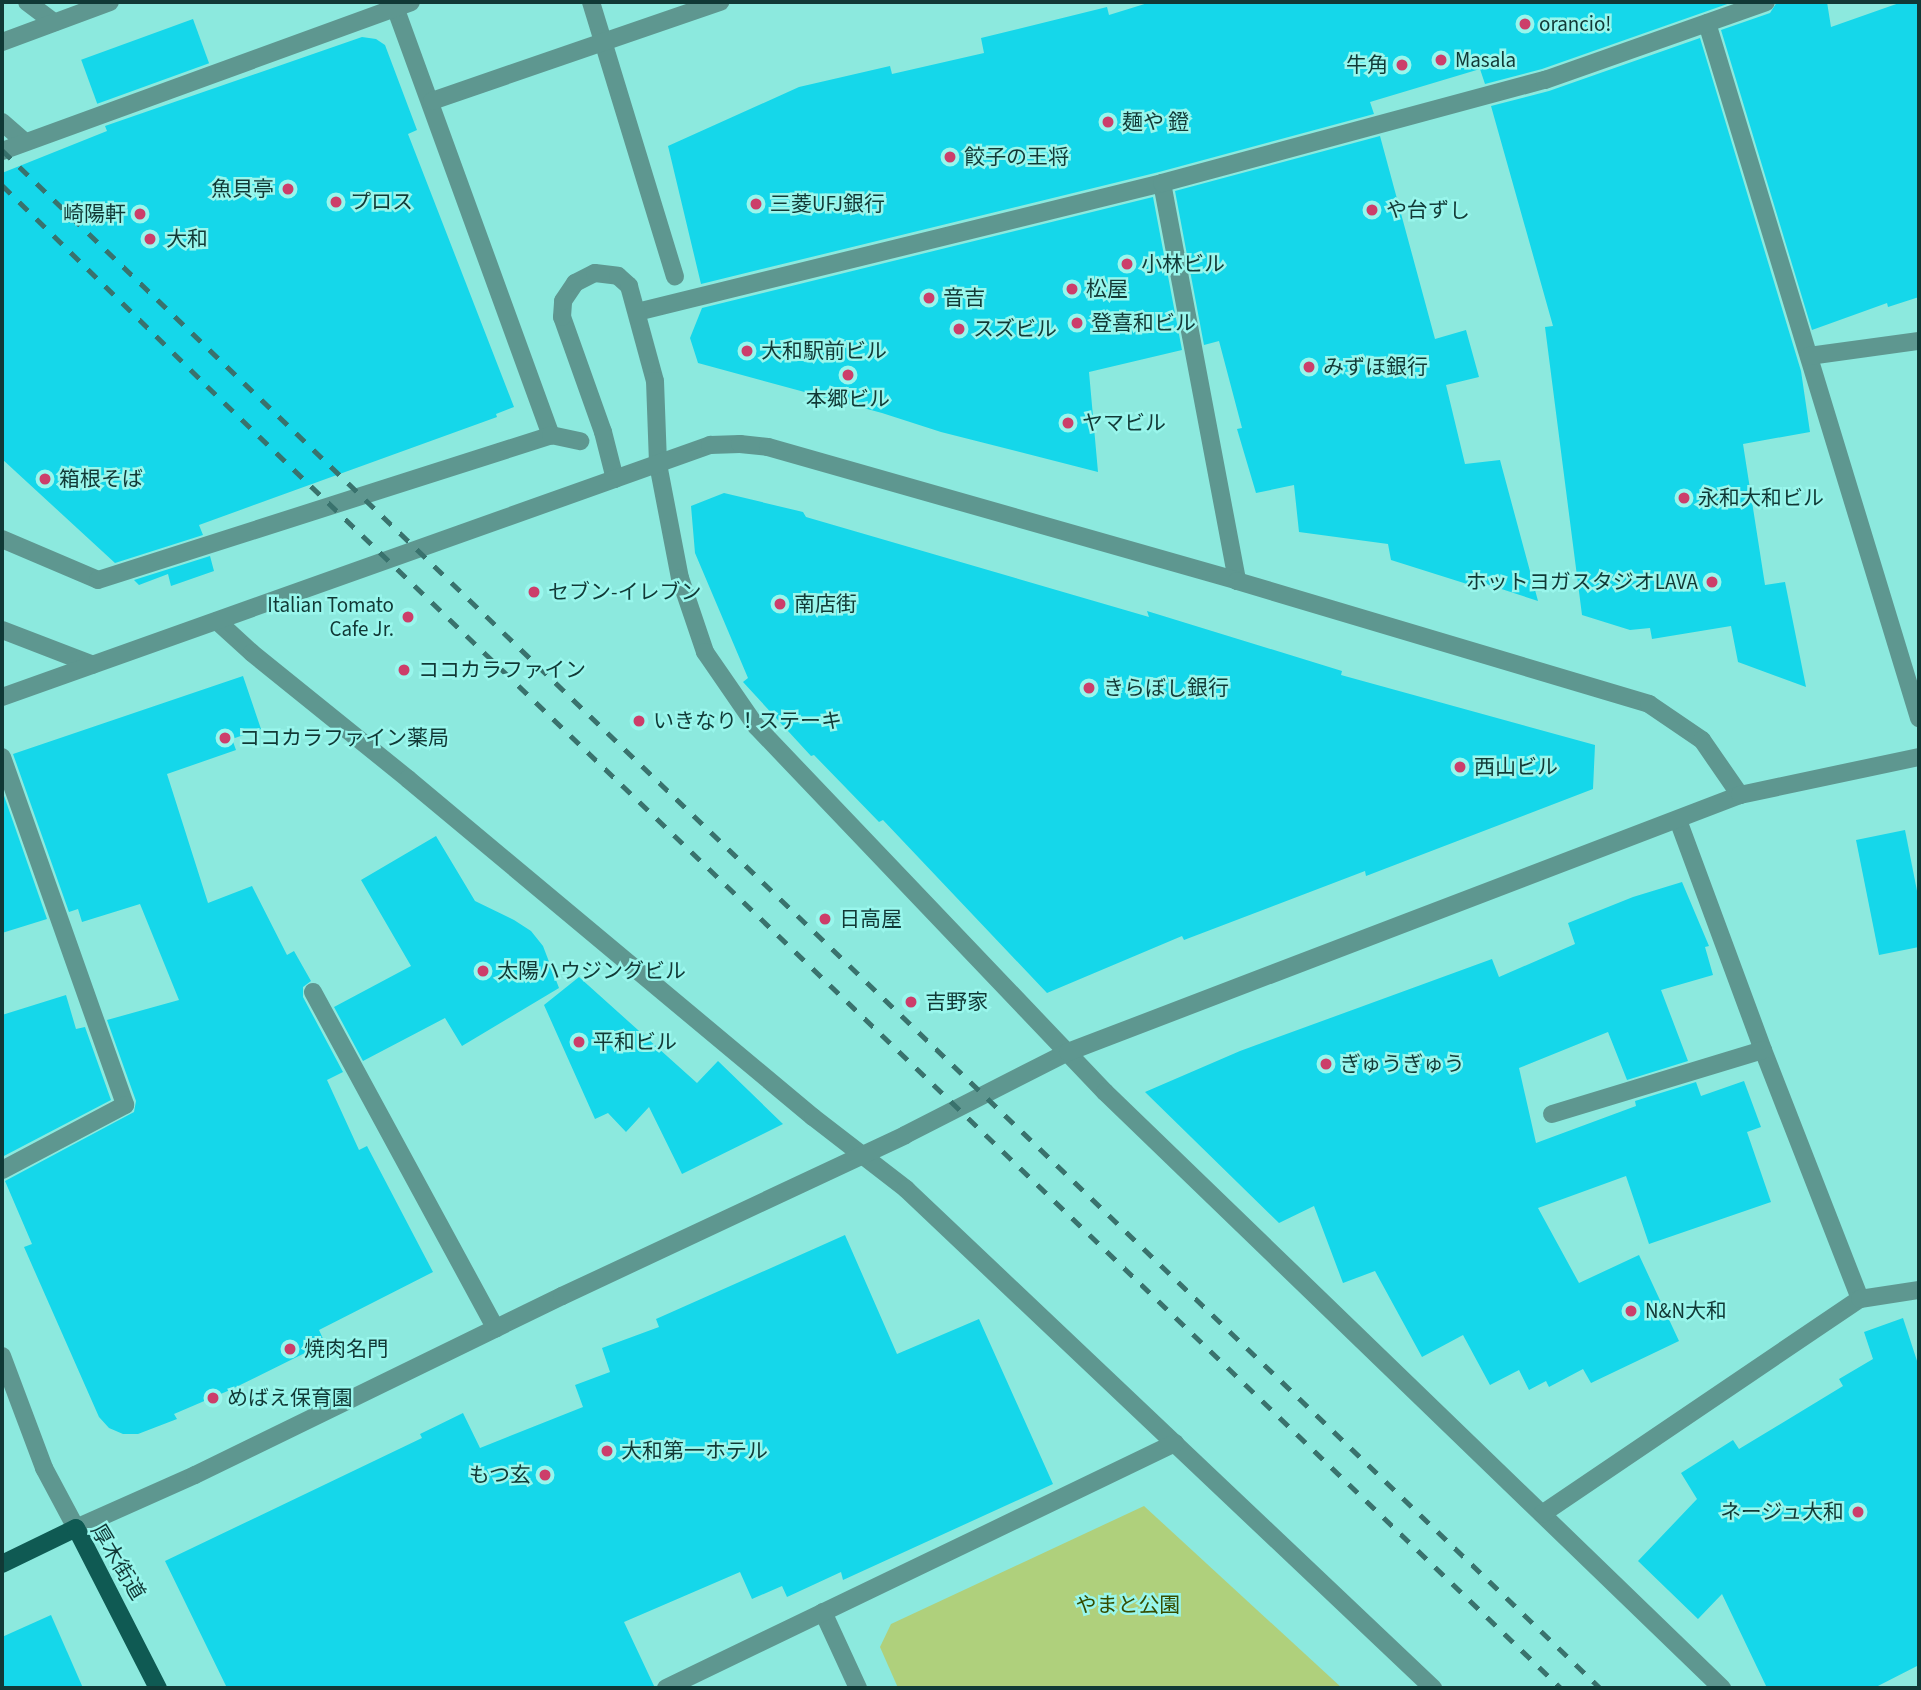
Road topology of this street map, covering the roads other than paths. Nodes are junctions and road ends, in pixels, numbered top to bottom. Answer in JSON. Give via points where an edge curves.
{"nodes":[{"id":1,"x":27,"y":2,"type":"edge"},
{"id":2,"x":110,"y":2,"type":"edge"},
{"id":3,"x":592,"y":2,"type":"edge"},
{"id":4,"x":720,"y":2,"type":"edge"},
{"id":5,"x":1766,"y":2,"type":"edge"},
{"id":6,"x":403,"y":4,"type":"edge"},
{"id":7,"x":54,"y":22,"type":"junction"},
{"id":8,"x":1707,"y":23,"type":"junction"},
{"id":9,"x":2,"y":42,"type":"edge"},
{"id":10,"x":606,"y":44,"type":"junction"},
{"id":11,"x":432,"y":101,"type":"junction"},
{"id":12,"x":2,"y":122,"type":"edge"},
{"id":13,"x":24,"y":142,"type":"junction"},
{"id":14,"x":2,"y":151,"type":"edge"},
{"id":15,"x":1162,"y":183,"type":"junction"},
{"id":16,"x":675,"y":276,"type":"dead end"},
{"id":17,"x":637,"y":312,"type":"junction"},
{"id":18,"x":1919,"y":341,"type":"edge"},
{"id":19,"x":1809,"y":356,"type":"junction"},
{"id":20,"x":551,"y":435,"type":"junction"},
{"id":21,"x":580,"y":441,"type":"dead end"},
{"id":22,"x":658,"y":464,"type":"junction"},
{"id":23,"x":615,"y":479,"type":"junction"},
{"id":24,"x":2,"y":539,"type":"edge"},
{"id":25,"x":1237,"y":581,"type":"junction"},
{"id":26,"x":217,"y":621,"type":"junction"},
{"id":27,"x":2,"y":630,"type":"edge"},
{"id":28,"x":93,"y":665,"type":"junction"},
{"id":29,"x":2,"y":697,"type":"edge"},
{"id":30,"x":1919,"y":718,"type":"edge"},
{"id":31,"x":2,"y":757,"type":"edge"},
{"id":32,"x":1919,"y":757,"type":"edge"},
{"id":33,"x":1740,"y":795,"type":"junction"},
{"id":34,"x":1678,"y":820,"type":"junction"},
{"id":35,"x":313,"y":992,"type":"dead end"},
{"id":36,"x":1763,"y":1050,"type":"junction"},
{"id":37,"x":1068,"y":1052,"type":"junction"},
{"id":38,"x":1552,"y":1114,"type":"dead end"},
{"id":39,"x":863,"y":1155,"type":"junction"},
{"id":40,"x":2,"y":1170,"type":"edge"},
{"id":41,"x":1919,"y":1290,"type":"edge"},
{"id":42,"x":1860,"y":1299,"type":"junction"},
{"id":43,"x":496,"y":1329,"type":"junction"},
{"id":44,"x":2,"y":1356,"type":"edge"},
{"id":45,"x":1175,"y":1443,"type":"junction"},
{"id":46,"x":1542,"y":1514,"type":"junction"},
{"id":47,"x":76,"y":1528,"type":"junction"},
{"id":48,"x":2,"y":1564,"type":"edge"},
{"id":49,"x":823,"y":1612,"type":"junction"},
{"id":50,"x":159,"y":1688,"type":"edge"},
{"id":51,"x":666,"y":1688,"type":"edge"},
{"id":52,"x":858,"y":1688,"type":"edge"},
{"id":53,"x":1433,"y":1688,"type":"edge"},
{"id":54,"x":1722,"y":1688,"type":"edge"}],
"edges":[{"from":1,"to":7,"type":"street"},
{"from":2,"to":7,"type":"street"},
{"from":3,"to":10,"type":"street"},
{"from":4,"to":10,"type":"street"},
{"from":5,"to":8,"type":"street"},
{"from":6,"to":11,"type":"street"},
{"from":6,"to":13,"type":"street"},
{"from":7,"to":9,"type":"street"},
{"from":8,"to":15,"type":"street","via":[[1545,80]]},
{"from":8,"to":19,"type":"street"},
{"from":10,"to":11,"type":"street"},
{"from":10,"to":16,"type":"street"},
{"from":11,"to":20,"type":"street"},
{"from":12,"to":13,"type":"street"},
{"from":13,"to":14,"type":"street"},
{"from":15,"to":17,"type":"street"},
{"from":15,"to":25,"type":"street"},
{"from":17,"to":22,"type":"street","via":[[655,381]]},
{"from":17,"to":23,"type":"street","via":[[629,286],[618,276],[595,273],[575,284],[563,301],[562,317]]},
{"from":18,"to":19,"type":"street"},
{"from":19,"to":30,"type":"street"},
{"from":20,"to":21,"type":"street"},
{"from":20,"to":24,"type":"street","via":[[98,579]]},
{"from":22,"to":23,"type":"street"},
{"from":22,"to":25,"type":"street","via":[[710,445],[768,447]]},
{"from":22,"to":37,"type":"street","via":[[680,578],[705,652],[756,726]]},
{"from":23,"to":26,"type":"street"},
{"from":25,"to":33,"type":"street","via":[[1649,704],[1702,740]]},
{"from":26,"to":28,"type":"street"},
{"from":26,"to":39,"type":"street"},
{"from":27,"to":28,"type":"street"},
{"from":28,"to":29,"type":"street"},
{"from":31,"to":40,"type":"street","via":[[125,1105]]},
{"from":32,"to":33,"type":"street"},
{"from":33,"to":34,"type":"street"},
{"from":34,"to":36,"type":"street"},
{"from":34,"to":37,"type":"street"},
{"from":35,"to":43,"type":"street"},
{"from":36,"to":38,"type":"street"},
{"from":36,"to":42,"type":"street"},
{"from":37,"to":39,"type":"street"},
{"from":37,"to":46,"type":"street"},
{"from":39,"to":43,"type":"street"},
{"from":39,"to":45,"type":"street","via":[[906,1189]]},
{"from":41,"to":42,"type":"street"},
{"from":42,"to":46,"type":"street"},
{"from":43,"to":47,"type":"street"},
{"from":44,"to":47,"type":"street","via":[[44,1468]]},
{"from":45,"to":49,"type":"street"},
{"from":45,"to":53,"type":"street"},
{"from":46,"to":54,"type":"street"},
{"from":47,"to":48,"type":"main road","name":"厚木街道"},
{"from":47,"to":50,"type":"main road","name":"厚木街道"},
{"from":49,"to":51,"type":"street"},
{"from":49,"to":52,"type":"street"}]}
